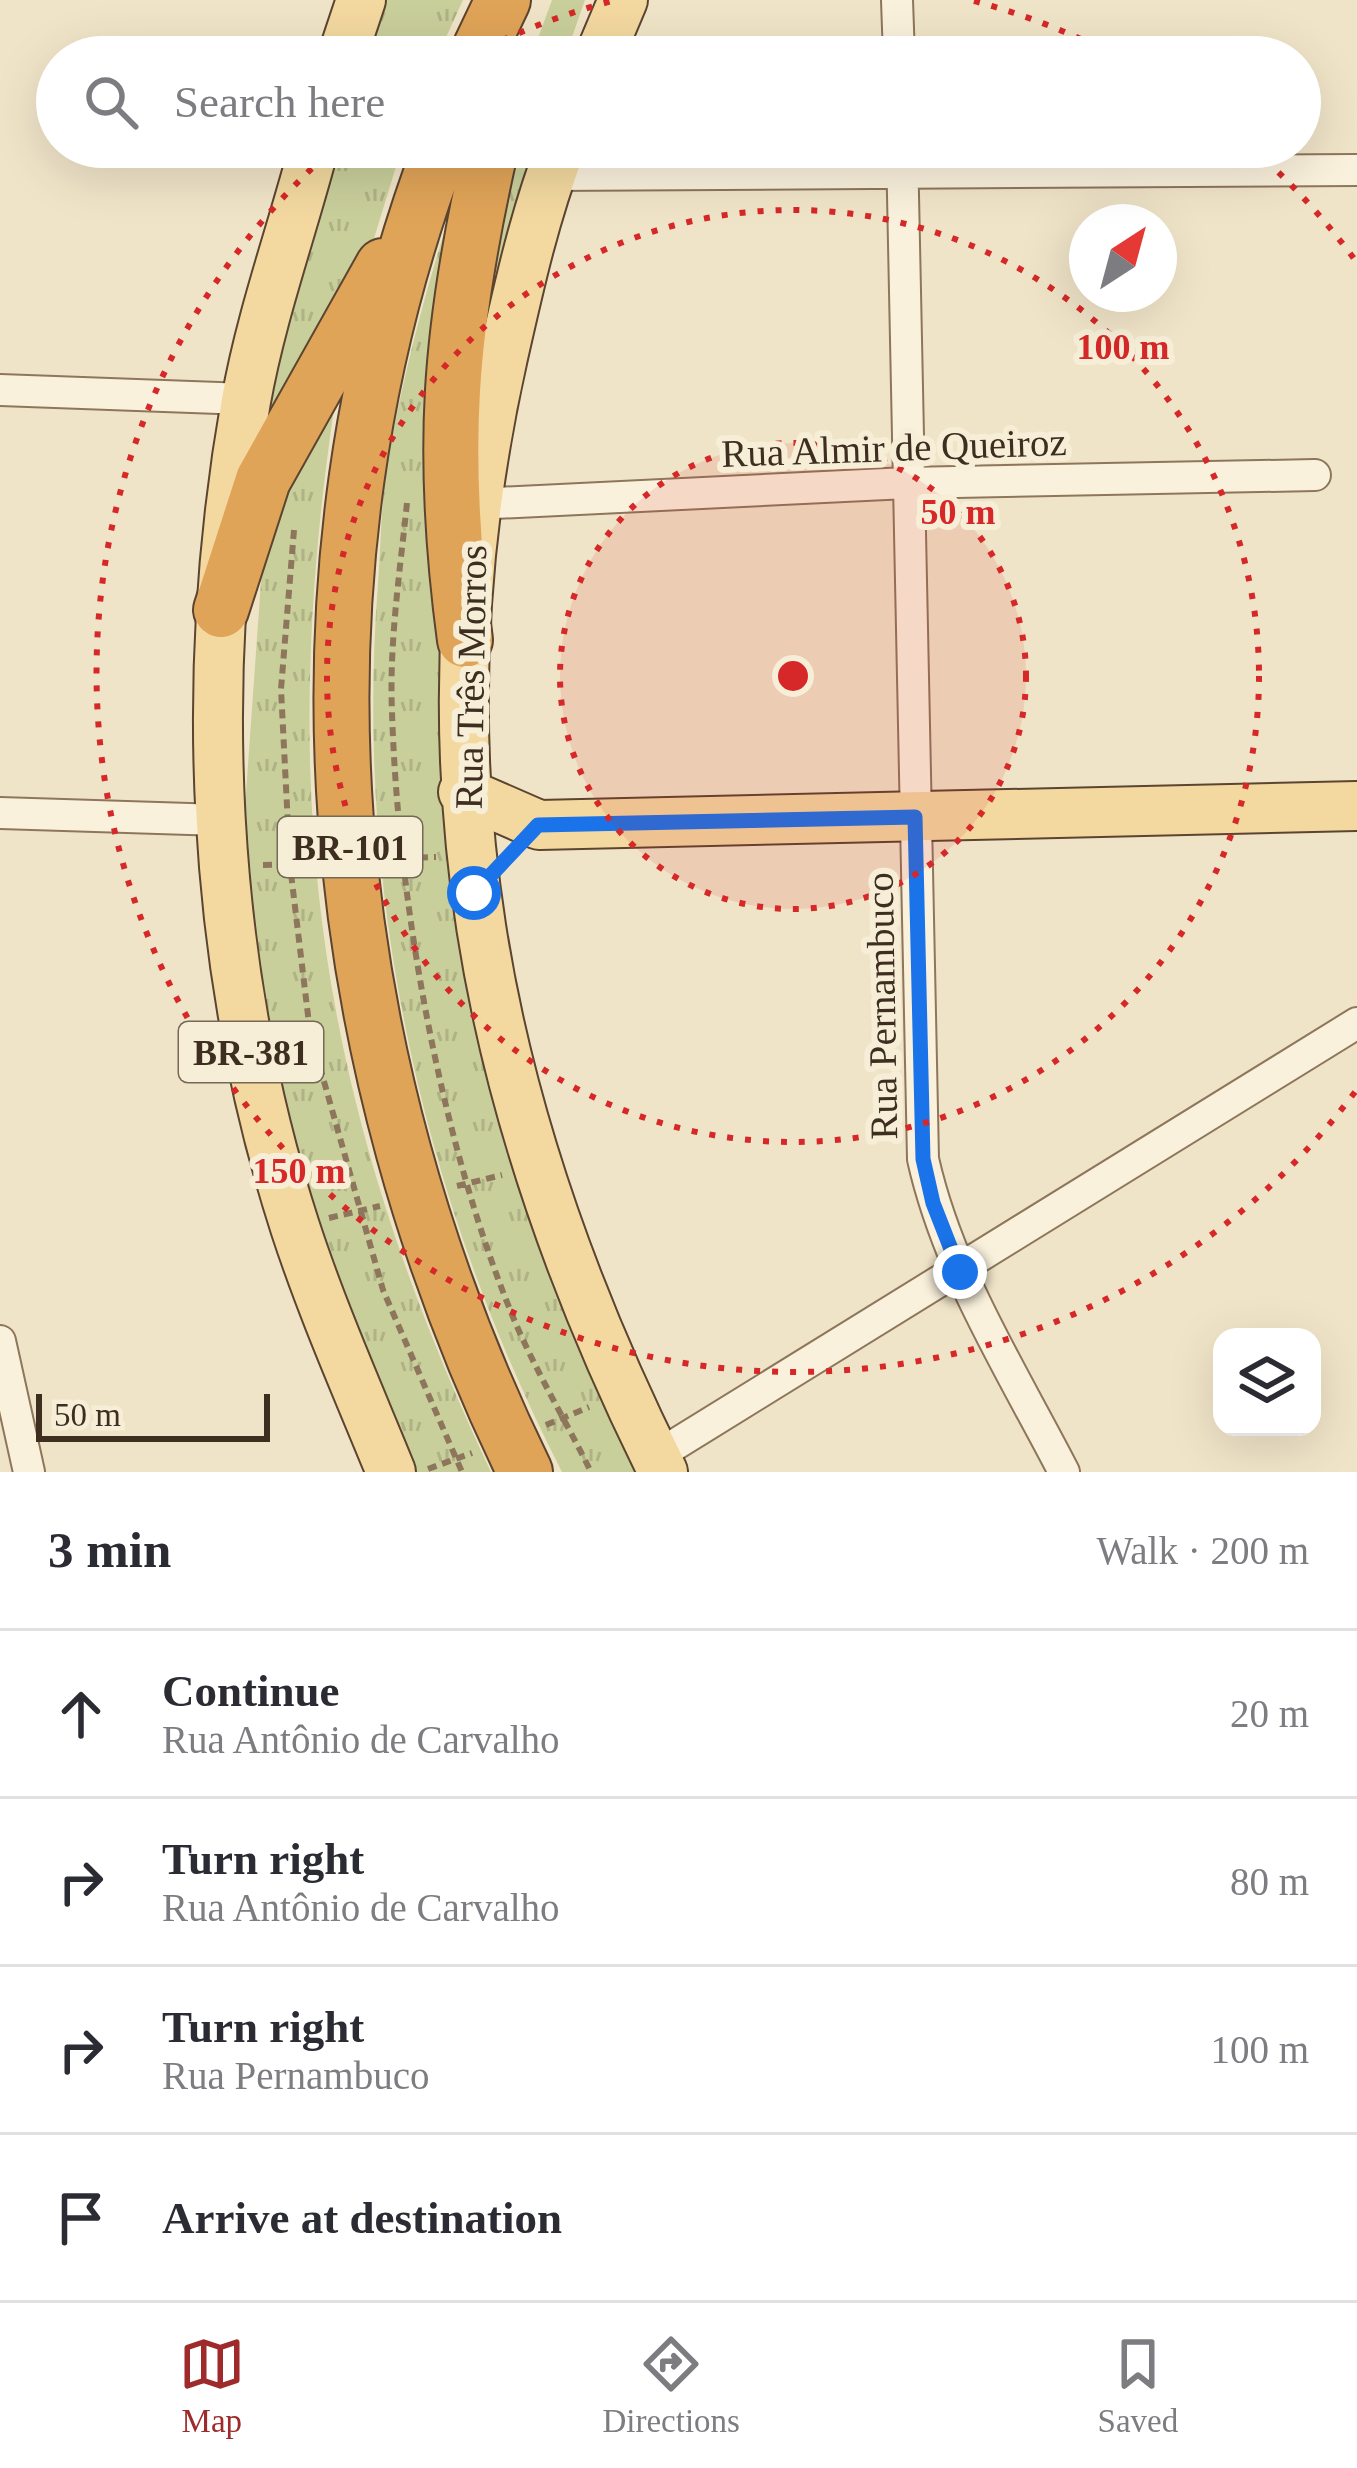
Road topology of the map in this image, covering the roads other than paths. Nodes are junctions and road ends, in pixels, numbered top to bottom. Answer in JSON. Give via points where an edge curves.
{"nodes":[{"id":1,"x":361,"y":0,"type":"edge"},
{"id":2,"x":503,"y":0,"type":"edge"},
{"id":3,"x":524,"y":0,"type":"edge"},
{"id":4,"x":623,"y":0,"type":"edge"},
{"id":5,"x":898,"y":0,"type":"edge"},
{"id":6,"x":349,"y":36,"type":"edge"},
{"id":7,"x":486,"y":36,"type":"edge"},
{"id":8,"x":516,"y":36,"type":"edge"},
{"id":9,"x":608,"y":36,"type":"edge"},
{"id":10,"x":899,"y":36,"type":"edge"},
{"id":11,"x":308,"y":168,"type":"edge"},
{"id":12,"x":433,"y":168,"type":"edge"},
{"id":13,"x":486,"y":168,"type":"edge"},
{"id":14,"x":554,"y":168,"type":"edge"},
{"id":15,"x":902,"y":168,"type":"edge"},
{"id":16,"x":1266,"y":168,"type":"edge"},
{"id":17,"x":1357,"y":170,"type":"edge"},
{"id":18,"x":421,"y":202,"type":"junction"},
{"id":19,"x":0,"y":390,"type":"edge"},
{"id":20,"x":246,"y":399,"type":"junction"},
{"id":21,"x":1315,"y":475,"type":"dead end"},
{"id":22,"x":907,"y":483,"type":"junction"},
{"id":23,"x":476,"y":504,"type":"junction"},
{"id":24,"x":220,"y":610,"type":"junction"},
{"id":25,"x":465,"y":640,"type":"junction"},
{"id":26,"x":463,"y":792,"type":"junction"},
{"id":27,"x":1357,"y":806,"type":"edge"},
{"id":28,"x":0,"y":814,"type":"edge"},
{"id":29,"x":915,"y":817,"type":"junction"},
{"id":30,"x":221,"y":820,"type":"junction"},
{"id":31,"x":538,"y":825,"type":"junction"},
{"id":32,"x":474,"y":893,"type":"junction"},
{"id":33,"x":1357,"y":1023,"type":"edge"},
{"id":34,"x":960,"y":1272,"type":"junction"},
{"id":35,"x":0,"y":1341,"type":"edge"},
{"id":36,"x":659,"y":1464,"type":"edge"},
{"id":37,"x":29,"y":1472,"type":"edge"},
{"id":38,"x":391,"y":1472,"type":"edge"},
{"id":39,"x":526,"y":1472,"type":"edge"},
{"id":40,"x":1064,"y":1472,"type":"edge"}],
"edges":[{"from":1,"to":6,"type":"main road"},
{"from":2,"to":7,"type":"highway"},
{"from":3,"to":8,"type":"highway"},
{"from":4,"to":9,"type":"main road"},
{"from":5,"to":10,"type":"street"},
{"from":11,"to":20,"type":"main road","number":"BR-381"},
{"from":12,"to":18,"type":"highway","number":"BR-101"},
{"from":13,"to":25,"type":"highway","via":[[449,382],[448,484]]},
{"from":14,"to":23,"type":"main road","name":"Rua Três Morros","via":[[510,325]]},
{"from":15,"to":22,"type":"street","name":"Rua Pernambuco"},
{"from":16,"to":17,"type":"street"},
{"from":18,"to":24,"type":"highway","via":[[292,421],[263,480]]},
{"from":18,"to":39,"type":"highway","number":"BR-101","via":[[352,485],[341,691],[347,818],[359,960],[413,1197]]},
{"from":19,"to":20,"type":"street"},
{"from":20,"to":24,"type":"main road","number":"BR-381"},
{"from":21,"to":22,"type":"street","name":"Rua Almir de Queiroz"},
{"from":22,"to":23,"type":"street","name":"Rua Almir de Queiroz"},
{"from":22,"to":29,"type":"street","name":"Rua Pernambuco"},
{"from":23,"to":25,"type":"main road","name":"Rua Três Morros"},
{"from":24,"to":30,"type":"main road","number":"BR-381"},
{"from":25,"to":26,"type":"main road","name":"Rua Três Morros"},
{"from":26,"to":31,"type":"main road"},
{"from":26,"to":32,"type":"main road","name":"Rua Três Morros"},
{"from":27,"to":29,"type":"main road"},
{"from":28,"to":30,"type":"street"},
{"from":29,"to":31,"type":"main road"},
{"from":29,"to":34,"type":"street","name":"Rua Pernambuco","via":[[923,1159]]},
{"from":30,"to":38,"type":"main road","number":"BR-381","via":[[257,1083],[295,1226]]},
{"from":31,"to":32,"type":"main road"},
{"from":32,"to":36,"type":"main road","name":"Rua Três Morros","via":[[505,1066],[535,1167]]},
{"from":33,"to":34,"type":"street"},
{"from":34,"to":36,"type":"street"},
{"from":34,"to":40,"type":"street","name":"Rua Pernambuco"},
{"from":35,"to":37,"type":"street"}]}
